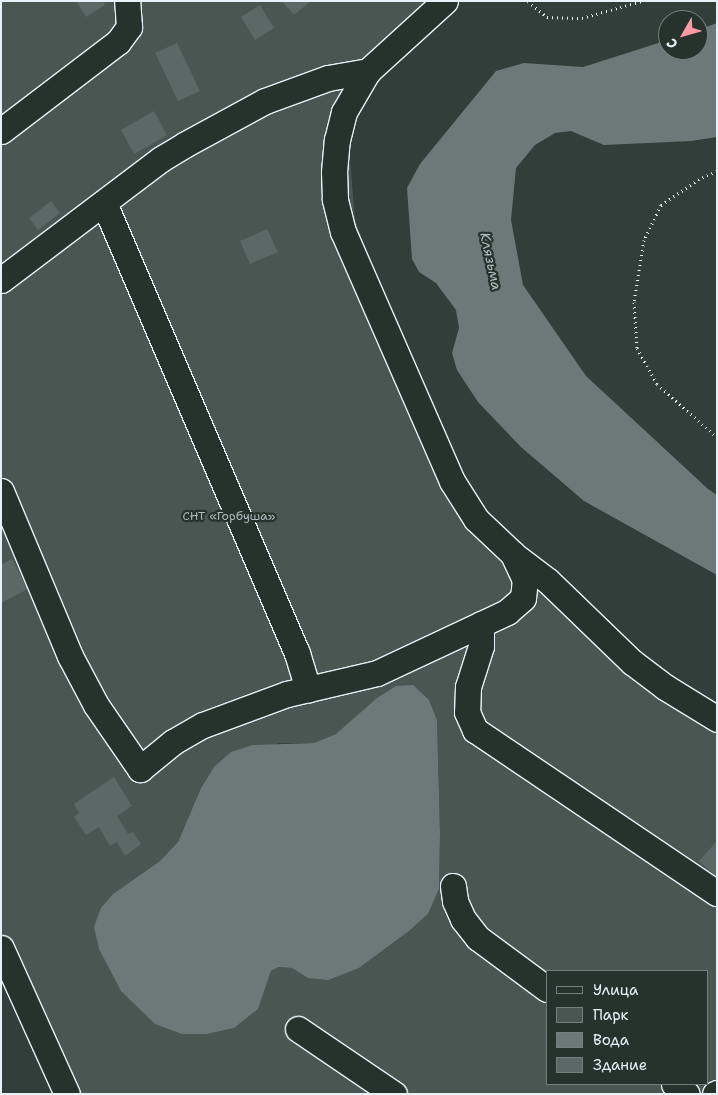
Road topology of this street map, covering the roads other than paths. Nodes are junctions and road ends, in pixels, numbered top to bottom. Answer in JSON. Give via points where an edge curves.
{"nodes":[{"id":1,"x":127,"y":1,"type":"edge"},
{"id":2,"x":445,"y":1,"type":"edge"},
{"id":3,"x":368,"y":71,"type":"junction"},
{"id":4,"x":1,"y":131,"type":"edge"},
{"id":5,"x":104,"y":203,"type":"junction"},
{"id":6,"x":1,"y":280,"type":"edge"},
{"id":7,"x":1,"y":490,"type":"edge"},
{"id":8,"x":513,"y":554,"type":"junction"},
{"id":9,"x":481,"y":624,"type":"junction"},
{"id":10,"x":308,"y":689,"type":"junction"},
{"id":11,"x":717,"y":719,"type":"edge"},
{"id":12,"x":453,"y":886,"type":"dead end"},
{"id":13,"x":717,"y":894,"type":"edge"},
{"id":14,"x":1,"y":948,"type":"edge"},
{"id":15,"x":546,"y":988,"type":"edge"},
{"id":16,"x":298,"y":1029,"type":"dead end"},
{"id":17,"x":675,"y":1085,"type":"edge"},
{"id":18,"x":67,"y":1094,"type":"edge"},
{"id":19,"x":394,"y":1094,"type":"edge"},
{"id":20,"x":687,"y":1094,"type":"edge"}],
"edges":[{"from":1,"to":4,"type":"street","via":[[129,27],[118,42]]},
{"from":2,"to":3,"type":"street"},
{"from":3,"to":5,"type":"street","via":[[328,78],[265,101],[161,159]]},
{"from":3,"to":8,"type":"street","via":[[344,112],[337,140],[335,199],[343,232],[452,481],[476,519]]},
{"from":5,"to":6,"type":"street"},
{"from":5,"to":10,"type":"street","via":[[297,653]]},
{"from":7,"to":10,"type":"street","via":[[70,656],[96,705],[140,769],[172,742],[203,725]]},
{"from":8,"to":9,"type":"street","via":[[525,580],[523,598],[506,612]]},
{"from":8,"to":11,"type":"street","via":[[548,581],[632,662]]},
{"from":9,"to":10,"type":"street","via":[[377,673]]},
{"from":9,"to":13,"type":"street","via":[[481,646],[468,687],[467,712],[475,730]]},
{"from":12,"to":15,"type":"street","via":[[463,920],[478,938]]},
{"from":14,"to":18,"type":"street"},
{"from":16,"to":19,"type":"street"},
{"from":17,"to":20,"type":"street"}]}
